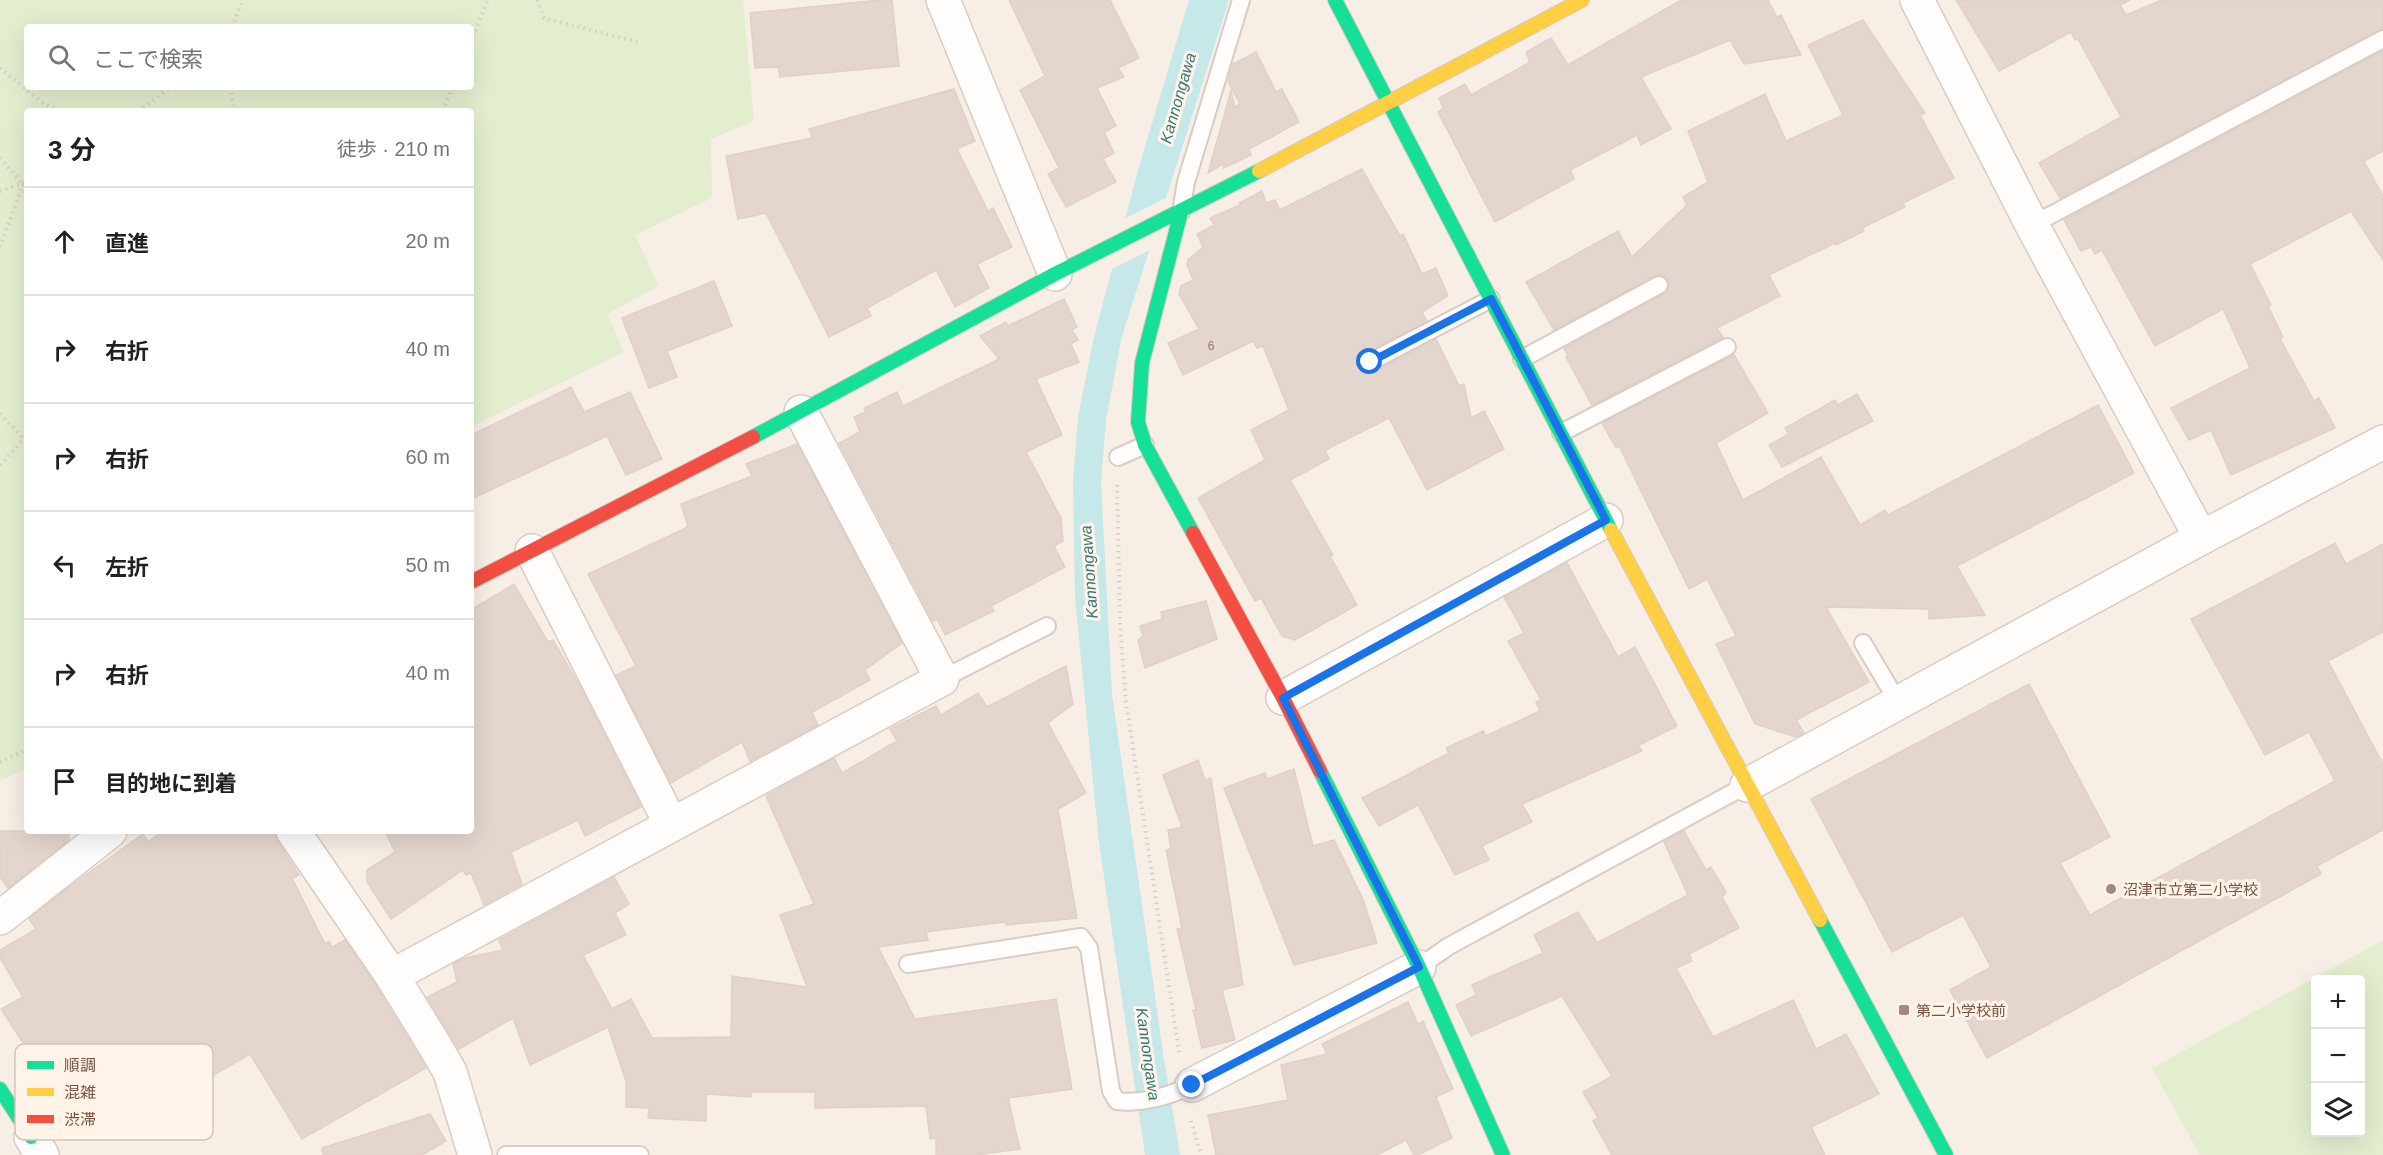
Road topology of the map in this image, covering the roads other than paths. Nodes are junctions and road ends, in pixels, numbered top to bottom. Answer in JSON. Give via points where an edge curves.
{"nodes":[{"id":1,"x":943,"y":0,"type":"edge"},
{"id":2,"x":1241,"y":0,"type":"edge"},
{"id":3,"x":1335,"y":0,"type":"edge"},
{"id":4,"x":1582,"y":0,"type":"edge"},
{"id":5,"x":1917,"y":0,"type":"edge"},
{"id":6,"x":2383,"y":39,"type":"edge"},
{"id":7,"x":1389,"y":104,"type":"junction"},
{"id":8,"x":1175,"y":215,"type":"junction"},
{"id":9,"x":2032,"y":225,"type":"junction"},
{"id":10,"x":1055,"y":274,"type":"junction"},
{"id":11,"x":1659,"y":285,"type":"dead end"},
{"id":12,"x":1491,"y":299,"type":"junction"},
{"id":13,"x":1727,"y":347,"type":"dead end"},
{"id":14,"x":1522,"y":358,"type":"junction"},
{"id":15,"x":1370,"y":362,"type":"dead end"},
{"id":16,"x":801,"y":412,"type":"junction"},
{"id":17,"x":1561,"y":433,"type":"junction"},
{"id":18,"x":2383,"y":442,"type":"edge"},
{"id":19,"x":1145,"y":445,"type":"junction"},
{"id":20,"x":1118,"y":457,"type":"road end"},
{"id":21,"x":1606,"y":520,"type":"junction"},
{"id":22,"x":2202,"y":538,"type":"junction"},
{"id":23,"x":532,"y":551,"type":"junction"},
{"id":24,"x":474,"y":580,"type":"edge"},
{"id":25,"x":1047,"y":626,"type":"dead end"},
{"id":26,"x":1863,"y":644,"type":"dead end"},
{"id":27,"x":942,"y":679,"type":"junction"},
{"id":28,"x":1283,"y":698,"type":"junction"},
{"id":29,"x":1899,"y":704,"type":"junction"},
{"id":30,"x":1747,"y":785,"type":"junction"},
{"id":31,"x":671,"y":824,"type":"junction"},
{"id":32,"x":106,"y":834,"type":"edge"},
{"id":33,"x":295,"y":834,"type":"edge"},
{"id":34,"x":0,"y":918,"type":"edge"},
{"id":35,"x":908,"y":964,"type":"dead end"},
{"id":36,"x":1419,"y":967,"type":"junction"},
{"id":37,"x":392,"y":976,"type":"junction"},
{"id":38,"x":0,"y":1089,"type":"edge"},
{"id":39,"x":1186,"y":1098,"type":"joint"},
{"id":40,"x":15,"y":1113,"type":"edge"},
{"id":41,"x":475,"y":1155,"type":"edge"},
{"id":42,"x":506,"y":1155,"type":"edge"},
{"id":43,"x":640,"y":1155,"type":"edge"},
{"id":44,"x":1503,"y":1155,"type":"edge"},
{"id":45,"x":1946,"y":1155,"type":"edge"}],
"edges":[{"from":1,"to":10,"type":"street"},
{"from":2,"to":8,"type":"lane"},
{"from":3,"to":7,"type":"street"},
{"from":4,"to":7,"type":"street"},
{"from":5,"to":9,"type":"street"},
{"from":6,"to":9,"type":"lane"},
{"from":7,"to":8,"type":"street"},
{"from":7,"to":12,"type":"street"},
{"from":8,"to":10,"type":"street"},
{"from":8,"to":19,"type":"street","via":[[1142,363],[1138,422]]},
{"from":9,"to":22,"type":"street"},
{"from":10,"to":16,"type":"street"},
{"from":11,"to":14,"type":"lane"},
{"from":12,"to":14,"type":"street"},
{"from":12,"to":15,"type":"lane"},
{"from":13,"to":17,"type":"lane"},
{"from":14,"to":17,"type":"street"},
{"from":16,"to":23,"type":"street"},
{"from":16,"to":27,"type":"street"},
{"from":17,"to":21,"type":"street"},
{"from":18,"to":22,"type":"street"},
{"from":19,"to":20,"type":"lane"},
{"from":19,"to":28,"type":"street"},
{"from":21,"to":28,"type":"street"},
{"from":21,"to":30,"type":"street"},
{"from":22,"to":29,"type":"street"},
{"from":23,"to":24,"type":"street"},
{"from":23,"to":31,"type":"street"},
{"from":25,"to":27,"type":"lane"},
{"from":26,"to":29,"type":"lane"},
{"from":27,"to":31,"type":"street"},
{"from":28,"to":36,"type":"street"},
{"from":29,"to":30,"type":"street"},
{"from":30,"to":36,"type":"lane","via":[[1449,946]]},
{"from":30,"to":45,"type":"street"},
{"from":31,"to":37,"type":"street"},
{"from":32,"to":34,"type":"street"},
{"from":33,"to":37,"type":"street"},
{"from":35,"to":39,"type":"lane","via":[[1081,938],[1089,948],[1111,1091],[1117,1101]]},
{"from":36,"to":39,"type":"street"},
{"from":36,"to":44,"type":"street"},
{"from":37,"to":41,"type":"street","via":[[450,1072]]},
{"from":38,"to":40,"type":"street"},
{"from":42,"to":43,"type":"lane"}]}
